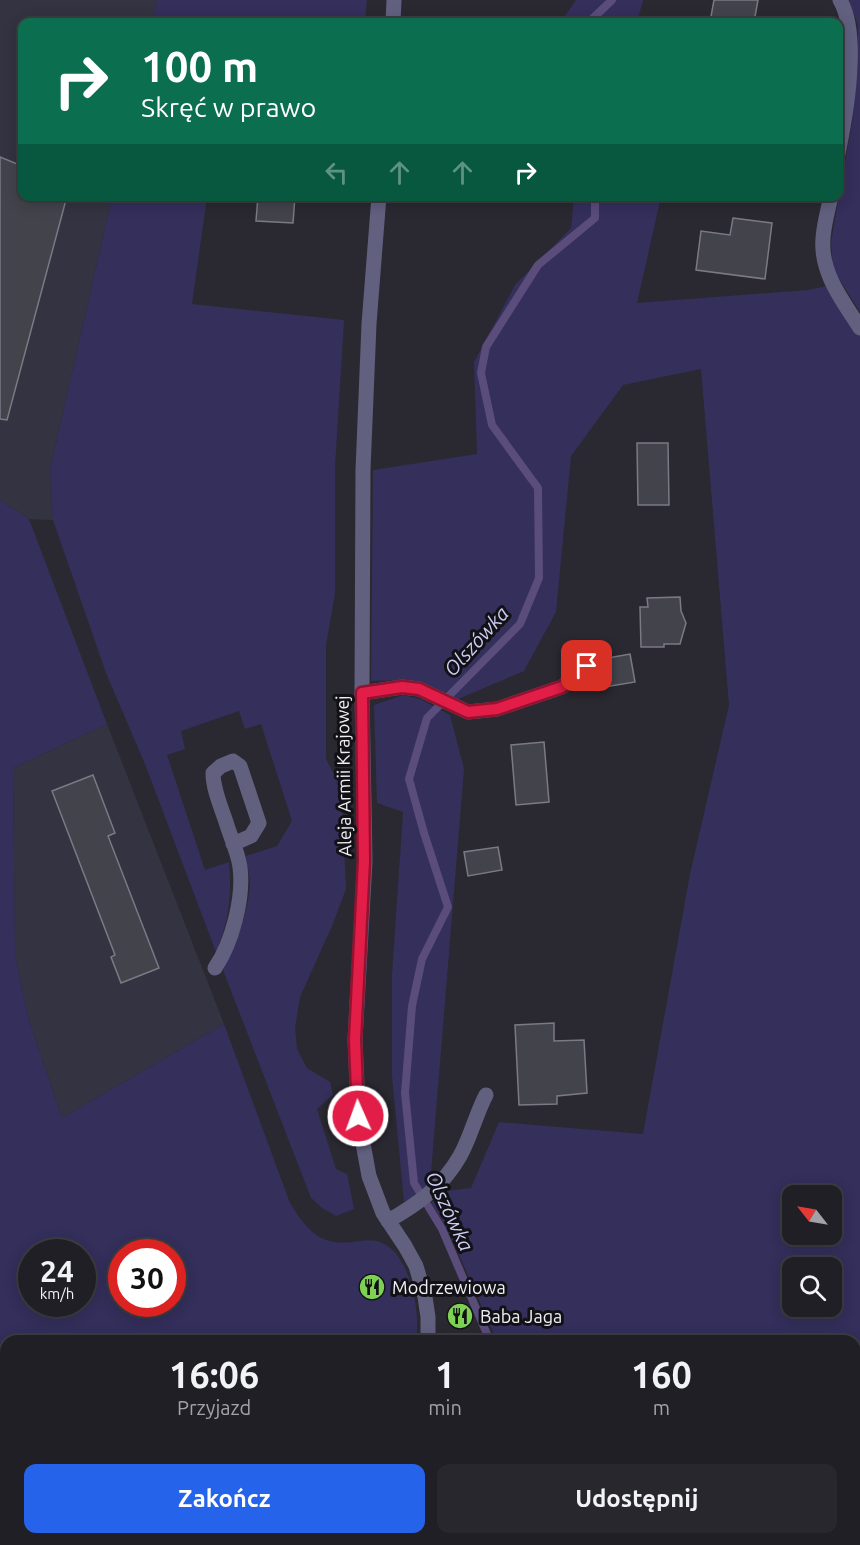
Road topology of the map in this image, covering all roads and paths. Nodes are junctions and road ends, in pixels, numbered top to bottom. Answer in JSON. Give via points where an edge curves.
{"nodes":[{"id":1,"x":394,"y":0,"type":"edge"},
{"id":2,"x":842,"y":3,"type":"edge"},
{"id":3,"x":393,"y":18,"type":"edge"},
{"id":4,"x":843,"y":122,"type":"edge"},
{"id":5,"x":379,"y":201,"type":"edge"},
{"id":6,"x":830,"y":201,"type":"edge"},
{"id":7,"x":860,"y":328,"type":"edge"},
{"id":8,"x":599,"y":655,"type":"dead end"},
{"id":9,"x":362,"y":693,"type":"junction"},
{"id":10,"x":233,"y":844,"type":"junction"},
{"id":11,"x":215,"y":968,"type":"dead end"},
{"id":12,"x":486,"y":1095,"type":"dead end"},
{"id":13,"x":388,"y":1221,"type":"junction"},
{"id":14,"x":428,"y":1335,"type":"edge"}],
"edges":[{"from":1,"to":3,"type":"street"},
{"from":2,"to":4,"type":"street","via":[[851,27],[852,64]]},
{"from":5,"to":9,"type":"street","name":"Aleja Armii Krajowej","via":[[363,470]]},
{"from":6,"to":7,"type":"street","via":[[823,240],[825,268]]},
{"from":8,"to":9,"type":"street","via":[[562,687],[497,709],[468,712],[419,689],[402,687]]},
{"from":9,"to":13,"type":"street","name":"Aleja Armii Krajowej","via":[[364,861],[355,1040],[358,1116],[369,1176]]},
{"from":10,"to":10,"type":"street","via":[[213,781],[216,769],[233,761],[240,766],[259,823],[251,836]]},
{"from":10,"to":11,"type":"street","via":[[240,867],[237,912],[224,954]]},
{"from":12,"to":13,"type":"street","via":[[460,1156],[436,1189]]},
{"from":13,"to":14,"type":"street","name":"Aleja Armii Krajowej","via":[[416,1266],[425,1297]]}]}
